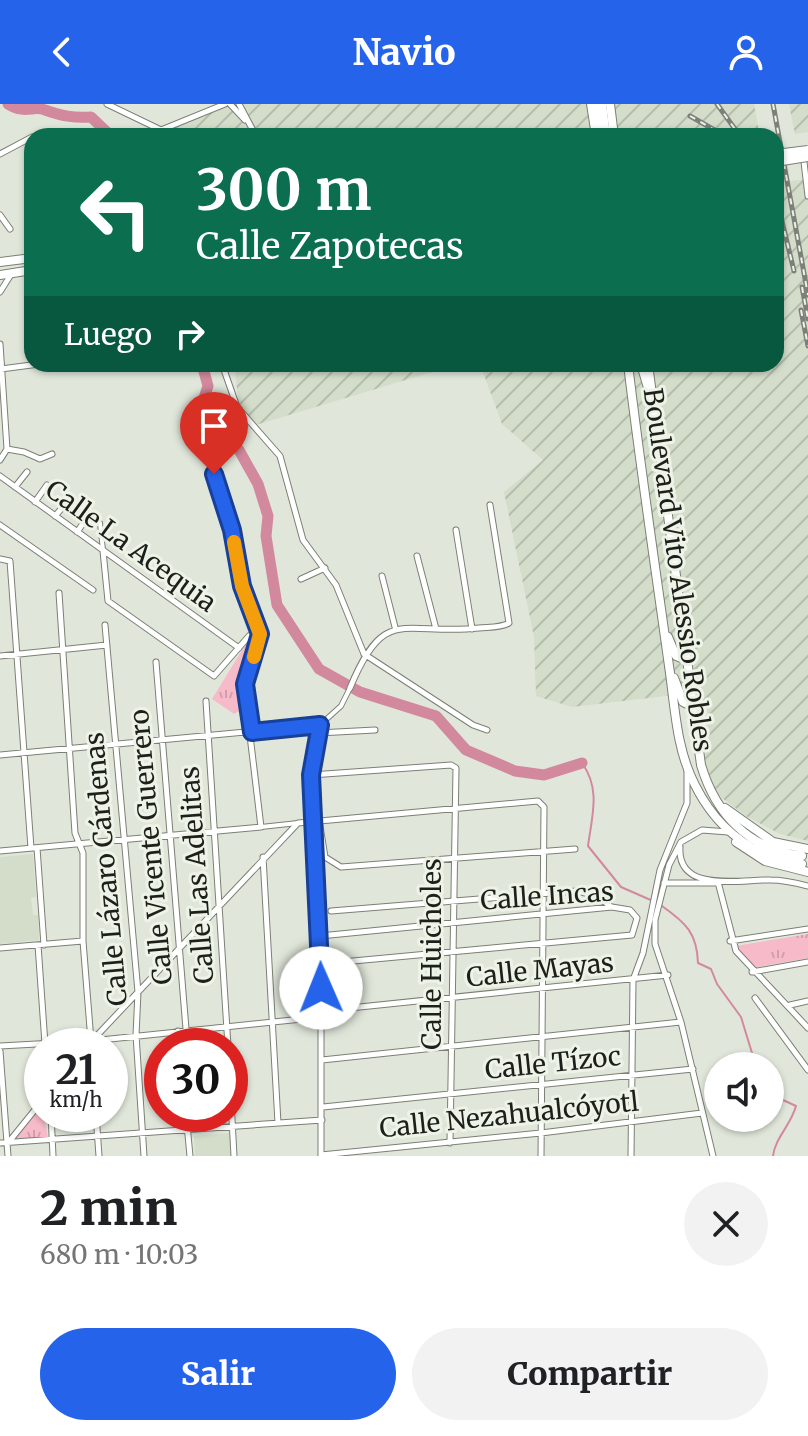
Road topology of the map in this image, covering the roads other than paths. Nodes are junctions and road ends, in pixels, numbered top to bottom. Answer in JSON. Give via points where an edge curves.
{"nodes":[{"id":1,"x":227,"y":104,"type":"edge"},
{"id":2,"x":239,"y":104,"type":"edge"},
{"id":3,"x":594,"y":104,"type":"edge"},
{"id":4,"x":602,"y":104,"type":"edge"},
{"id":5,"x":610,"y":104,"type":"edge"},
{"id":6,"x":111,"y":105,"type":"edge"},
{"id":7,"x":246,"y":120,"type":"junction"},
{"id":8,"x":152,"y":128,"type":"edge"},
{"id":9,"x":161,"y":128,"type":"edge"},
{"id":10,"x":251,"y":128,"type":"edge"},
{"id":11,"x":599,"y":128,"type":"edge"},
{"id":12,"x":601,"y":128,"type":"edge"},
{"id":13,"x":613,"y":128,"type":"edge"},
{"id":14,"x":24,"y":141,"type":"edge"},
{"id":15,"x":808,"y":143,"type":"edge"},
{"id":16,"x":808,"y":150,"type":"edge"},
{"id":17,"x":784,"y":153,"type":"edge"},
{"id":18,"x":0,"y":154,"type":"edge"},
{"id":19,"x":807,"y":160,"type":"edge"},
{"id":20,"x":784,"y":161,"type":"edge"},
{"id":21,"x":808,"y":196,"type":"edge"},
{"id":22,"x":0,"y":215,"type":"edge"},
{"id":23,"x":10,"y":229,"type":"dead end"},
{"id":24,"x":24,"y":259,"type":"edge"},
{"id":25,"x":0,"y":262,"type":"edge"},
{"id":26,"x":24,"y":271,"type":"edge"},
{"id":27,"x":12,"y":273,"type":"junction"},
{"id":28,"x":0,"y":275,"type":"edge"},
{"id":29,"x":0,"y":292,"type":"edge"},
{"id":30,"x":0,"y":344,"type":"edge"},
{"id":31,"x":24,"y":366,"type":"edge"},
{"id":32,"x":1,"y":369,"type":"edge"},
{"id":33,"x":225,"y":372,"type":"edge"},
{"id":34,"x":629,"y":372,"type":"edge"},
{"id":35,"x":643,"y":372,"type":"edge"},
{"id":36,"x":649,"y":372,"type":"edge"},
{"id":37,"x":654,"y":408,"type":"junction"},
{"id":38,"x":7,"y":449,"type":"junction"},
{"id":39,"x":52,"y":454,"type":"dead end"},
{"id":40,"x":0,"y":460,"type":"edge"},
{"id":41,"x":27,"y":472,"type":"dead end"},
{"id":42,"x":214,"y":474,"type":"dead end"},
{"id":43,"x":0,"y":476,"type":"edge"},
{"id":44,"x":47,"y":485,"type":"dead end"},
{"id":45,"x":15,"y":487,"type":"junction"},
{"id":46,"x":69,"y":500,"type":"dead end"},
{"id":47,"x":35,"y":502,"type":"junction"},
{"id":48,"x":490,"y":505,"type":"dead end"},
{"id":49,"x":89,"y":515,"type":"dead end"},
{"id":50,"x":55,"y":516,"type":"junction"},
{"id":51,"x":100,"y":523,"type":"dead end"},
{"id":52,"x":0,"y":525,"type":"edge"},
{"id":53,"x":456,"y":530,"type":"dead end"},
{"id":54,"x":77,"y":532,"type":"junction"},
{"id":55,"x":103,"y":550,"type":"junction"},
{"id":56,"x":417,"y":556,"type":"dead end"},
{"id":57,"x":0,"y":559,"type":"edge"},
{"id":58,"x":325,"y":568,"type":"junction"},
{"id":59,"x":382,"y":576,"type":"dead end"},
{"id":60,"x":301,"y":579,"type":"dead end"},
{"id":61,"x":93,"y":590,"type":"dead end"},
{"id":62,"x":59,"y":593,"type":"dead end"},
{"id":63,"x":659,"y":602,"type":"junction"},
{"id":64,"x":678,"y":604,"type":"junction"},
{"id":65,"x":660,"y":613,"type":"junction"},
{"id":66,"x":105,"y":625,"type":"dead end"},
{"id":67,"x":395,"y":627,"type":"junction"},
{"id":68,"x":436,"y":629,"type":"junction"},
{"id":69,"x":472,"y":629,"type":"junction"},
{"id":70,"x":249,"y":636,"type":"dead end"},
{"id":71,"x":107,"y":645,"type":"junction"},
{"id":72,"x":239,"y":648,"type":"junction"},
{"id":73,"x":62,"y":650,"type":"junction"},
{"id":74,"x":364,"y":654,"type":"junction"},
{"id":75,"x":16,"y":655,"type":"junction"},
{"id":76,"x":0,"y":656,"type":"edge"},
{"id":77,"x":687,"y":660,"type":"junction"},
{"id":78,"x":156,"y":662,"type":"dead end"},
{"id":79,"x":669,"y":666,"type":"junction"},
{"id":80,"x":350,"y":688,"type":"joint"},
{"id":81,"x":206,"y":701,"type":"dead end"},
{"id":82,"x":691,"y":706,"type":"junction"},
{"id":83,"x":320,"y":725,"type":"junction"},
{"id":84,"x":375,"y":730,"type":"dead end"},
{"id":85,"x":487,"y":730,"type":"dead end"},
{"id":86,"x":252,"y":732,"type":"junction"},
{"id":87,"x":318,"y":733,"type":"junction"},
{"id":88,"x":208,"y":735,"type":"junction"},
{"id":89,"x":163,"y":738,"type":"junction"},
{"id":90,"x":113,"y":741,"type":"junction"},
{"id":91,"x":67,"y":747,"type":"junction"},
{"id":92,"x":23,"y":753,"type":"junction"},
{"id":93,"x":0,"y":755,"type":"edge"},
{"id":94,"x":686,"y":766,"type":"junction"},
{"id":95,"x":311,"y":775,"type":"junction"},
{"id":96,"x":454,"y":810,"type":"junction"},
{"id":97,"x":316,"y":820,"type":"junction"},
{"id":98,"x":298,"y":823,"type":"junction"},
{"id":99,"x":261,"y":827,"type":"junction"},
{"id":100,"x":215,"y":832,"type":"junction"},
{"id":101,"x":728,"y":832,"type":"junction"},
{"id":102,"x":171,"y":835,"type":"junction"},
{"id":103,"x":124,"y":838,"type":"junction"},
{"id":104,"x":78,"y":842,"type":"junction"},
{"id":105,"x":681,"y":842,"type":"junction"},
{"id":106,"x":34,"y":848,"type":"junction"},
{"id":107,"x":575,"y":849,"type":"dead end"},
{"id":108,"x":0,"y":851,"type":"edge"},
{"id":109,"x":543,"y":851,"type":"junction"},
{"id":110,"x":263,"y":856,"type":"junction"},
{"id":111,"x":452,"y":858,"type":"junction"},
{"id":112,"x":805,"y":860,"type":"edge"},
{"id":113,"x":718,"y":882,"type":"junction"},
{"id":114,"x":664,"y":883,"type":"junction"},
{"id":115,"x":808,"y":886,"type":"edge"},
{"id":116,"x":658,"y":891,"type":"junction"},
{"id":117,"x":542,"y":894,"type":"junction"},
{"id":118,"x":220,"y":902,"type":"junction"},
{"id":119,"x":452,"y":902,"type":"junction"},
{"id":120,"x":612,"y":907,"type":"junction"},
{"id":121,"x":331,"y":911,"type":"dead end"},
{"id":122,"x":542,"y":915,"type":"junction"},
{"id":123,"x":452,"y":923,"type":"junction"},
{"id":124,"x":808,"y":929,"type":"edge"},
{"id":125,"x":320,"y":936,"type":"junction"},
{"id":126,"x":83,"y":941,"type":"junction"},
{"id":127,"x":730,"y":941,"type":"junction"},
{"id":128,"x":542,"y":942,"type":"junction"},
{"id":129,"x":41,"y":945,"type":"junction"},
{"id":130,"x":180,"y":946,"type":"junction"},
{"id":131,"x":0,"y":948,"type":"edge"},
{"id":132,"x":452,"y":952,"type":"junction"},
{"id":133,"x":808,"y":962,"type":"edge"},
{"id":134,"x":321,"y":964,"type":"junction"},
{"id":135,"x":752,"y":972,"type":"junction"},
{"id":136,"x":668,"y":975,"type":"junction"},
{"id":137,"x":633,"y":980,"type":"junction"},
{"id":138,"x":541,"y":991,"type":"junction"},
{"id":139,"x":138,"y":992,"type":"junction"},
{"id":140,"x":755,"y":998,"type":"dead end"},
{"id":141,"x":453,"y":1000,"type":"junction"},
{"id":142,"x":808,"y":1001,"type":"edge"},
{"id":143,"x":789,"y":1005,"type":"junction"},
{"id":144,"x":321,"y":1014,"type":"junction"},
{"id":145,"x":275,"y":1021,"type":"junction"},
{"id":146,"x":681,"y":1022,"type":"junction"},
{"id":147,"x":227,"y":1026,"type":"junction"},
{"id":148,"x":633,"y":1027,"type":"junction"},
{"id":149,"x":44,"y":1028,"type":"edge"},
{"id":150,"x":89,"y":1028,"type":"edge"},
{"id":151,"x":105,"y":1028,"type":"edge"},
{"id":152,"x":186,"y":1028,"type":"edge"},
{"id":153,"x":200,"y":1028,"type":"edge"},
{"id":154,"x":808,"y":1028,"type":"edge"},
{"id":155,"x":144,"y":1034,"type":"edge"},
{"id":156,"x":136,"y":1035,"type":"junction"},
{"id":157,"x":128,"y":1037,"type":"edge"},
{"id":158,"x":541,"y":1037,"type":"junction"},
{"id":159,"x":24,"y":1047,"type":"edge"},
{"id":160,"x":451,"y":1047,"type":"junction"},
{"id":161,"x":0,"y":1049,"type":"edge"},
{"id":162,"x":322,"y":1060,"type":"junction"},
{"id":163,"x":693,"y":1069,"type":"junction"},
{"id":164,"x":808,"y":1070,"type":"edge"},
{"id":165,"x":631,"y":1075,"type":"junction"},
{"id":166,"x":541,"y":1085,"type":"junction"},
{"id":167,"x":451,"y":1094,"type":"junction"},
{"id":168,"x":323,"y":1107,"type":"junction"},
{"id":169,"x":702,"y":1113,"type":"junction"},
{"id":170,"x":322,"y":1120,"type":"junction"},
{"id":171,"x":631,"y":1122,"type":"junction"},
{"id":172,"x":24,"y":1123,"type":"edge"},
{"id":173,"x":278,"y":1123,"type":"junction"},
{"id":174,"x":248,"y":1125,"type":"edge"},
{"id":175,"x":52,"y":1132,"type":"edge"},
{"id":176,"x":97,"y":1132,"type":"edge"},
{"id":177,"x":166,"y":1132,"type":"edge"},
{"id":178,"x":188,"y":1132,"type":"edge"},
{"id":179,"x":232,"y":1132,"type":"edge"},
{"id":180,"x":541,"y":1133,"type":"junction"},
{"id":181,"x":143,"y":1134,"type":"junction"},
{"id":182,"x":97,"y":1136,"type":"junction"},
{"id":183,"x":52,"y":1140,"type":"junction"},
{"id":184,"x":0,"y":1143,"type":"edge"},
{"id":185,"x":8,"y":1143,"type":"junction"},
{"id":186,"x":450,"y":1143,"type":"junction"},
{"id":187,"x":8,"y":1156,"type":"edge"},
{"id":188,"x":53,"y":1156,"type":"edge"},
{"id":189,"x":99,"y":1156,"type":"edge"},
{"id":190,"x":144,"y":1156,"type":"edge"},
{"id":191,"x":190,"y":1156,"type":"edge"},
{"id":192,"x":234,"y":1156,"type":"edge"},
{"id":193,"x":321,"y":1156,"type":"edge"},
{"id":194,"x":541,"y":1156,"type":"edge"},
{"id":195,"x":631,"y":1156,"type":"edge"},
{"id":196,"x":713,"y":1156,"type":"edge"}],
"edges":[{"from":1,"to":7,"type":"street"},
{"from":1,"to":9,"type":"street"},
{"from":2,"to":7,"type":"street"},
{"from":3,"to":11,"type":"main road"},
{"from":4,"to":12,"type":"main road"},
{"from":5,"to":13,"type":"main road"},
{"from":6,"to":8,"type":"street"},
{"from":7,"to":10,"type":"street"},
{"from":14,"to":18,"type":"street"},
{"from":15,"to":19,"type":"street","via":[[803,148]]},
{"from":16,"to":17,"type":"main road","bridge":true},
{"from":19,"to":20,"type":"main road","bridge":true},
{"from":19,"to":21,"type":"street"},
{"from":22,"to":23,"type":"street"},
{"from":24,"to":25,"type":"main road"},
{"from":26,"to":27,"type":"main road"},
{"from":27,"to":28,"type":"main road"},
{"from":27,"to":29,"type":"street"},
{"from":30,"to":32,"type":"street"},
{"from":31,"to":32,"type":"street"},
{"from":32,"to":38,"type":"street"},
{"from":33,"to":58,"type":"street","via":[[237,407],[280,456],[303,540]]},
{"from":34,"to":63,"type":"main road","name":"Boulevard Vito Alessio Robles"},
{"from":35,"to":37,"type":"main road"},
{"from":36,"to":37,"type":"main road","name":"Boulevard Vito Alessio Robles"},
{"from":37,"to":64,"type":"main road","name":"Boulevard Vito Alessio Robles"},
{"from":38,"to":39,"type":"street","via":[[40,459]]},
{"from":38,"to":40,"type":"street"},
{"from":41,"to":45,"type":"street"},
{"from":42,"to":86,"type":"street","via":[[242,586],[260,634],[245,694]]},
{"from":43,"to":45,"type":"street","name":"Calle La Acequia"},
{"from":44,"to":47,"type":"street"},
{"from":45,"to":47,"type":"street","name":"Calle La Acequia"},
{"from":46,"to":50,"type":"street"},
{"from":47,"to":50,"type":"street","name":"Calle La Acequia"},
{"from":48,"to":69,"type":"street","via":[[509,623]]},
{"from":49,"to":54,"type":"street"},
{"from":50,"to":54,"type":"street","name":"Calle La Acequia"},
{"from":51,"to":55,"type":"street"},
{"from":52,"to":61,"type":"street"},
{"from":53,"to":69,"type":"street"},
{"from":54,"to":55,"type":"street","name":"Calle La Acequia"},
{"from":55,"to":72,"type":"street","name":"Calle La Acequia"},
{"from":55,"to":72,"type":"street","via":[[106,599],[217,676]]},
{"from":56,"to":68,"type":"street"},
{"from":57,"to":75,"type":"street","via":[[8,559]]},
{"from":58,"to":60,"type":"street"},
{"from":58,"to":74,"type":"street"},
{"from":59,"to":67,"type":"street"},
{"from":62,"to":73,"type":"street"},
{"from":63,"to":64,"type":"main road","via":[[669,599]]},
{"from":63,"to":65,"type":"main road","name":"Boulevard Vito Alessio Robles"},
{"from":64,"to":77,"type":"main road","name":"Boulevard Vito Alessio Robles"},
{"from":65,"to":77,"type":"main road","via":[[676,656]]},
{"from":65,"to":79,"type":"main road","name":"Boulevard Vito Alessio Robles"},
{"from":66,"to":71,"type":"street","name":"Calle Lázaro Cárdenas"},
{"from":67,"to":68,"type":"street"},
{"from":67,"to":74,"type":"street"},
{"from":68,"to":69,"type":"street"},
{"from":70,"to":72,"type":"street"},
{"from":71,"to":73,"type":"street"},
{"from":71,"to":90,"type":"street","name":"Calle Lázaro Cárdenas"},
{"from":73,"to":75,"type":"street"},
{"from":73,"to":91,"type":"street"},
{"from":74,"to":80,"type":"street"},
{"from":74,"to":85,"type":"street"},
{"from":75,"to":76,"type":"street"},
{"from":75,"to":92,"type":"street"},
{"from":77,"to":82,"type":"main road","name":"Boulevard Vito Alessio Robles"},
{"from":78,"to":89,"type":"street","name":"Calle Vicente Guerrero"},
{"from":79,"to":82,"type":"main road","via":[[681,699]]},
{"from":79,"to":94,"type":"main road","name":"Boulevard Vito Alessio Robles"},
{"from":80,"to":83,"type":"street","via":[[341,706]]},
{"from":81,"to":88,"type":"street","name":"Calle Las Adelitas"},
{"from":82,"to":112,"type":"main road","name":"Boulevard Vito Alessio Robles","via":[[712,796],[756,833]]},
{"from":83,"to":86,"type":"street"},
{"from":83,"to":87,"type":"street"},
{"from":84,"to":87,"type":"street"},
{"from":86,"to":88,"type":"street"},
{"from":86,"to":99,"type":"street"},
{"from":87,"to":95,"type":"street"},
{"from":88,"to":89,"type":"street"},
{"from":88,"to":100,"type":"street","name":"Calle Las Adelitas"},
{"from":89,"to":90,"type":"street"},
{"from":89,"to":102,"type":"street","name":"Calle Vicente Guerrero"},
{"from":90,"to":91,"type":"street"},
{"from":90,"to":103,"type":"street","name":"Calle Lázaro Cárdenas"},
{"from":91,"to":92,"type":"street"},
{"from":91,"to":104,"type":"street"},
{"from":92,"to":93,"type":"street"},
{"from":92,"to":106,"type":"street"},
{"from":94,"to":101,"type":"main road","name":"Boulevard Vito Alessio Robles"},
{"from":94,"to":116,"type":"street","via":[[685,811]]},
{"from":95,"to":96,"type":"street","name":"Calle Huicholes","via":[[455,766]]},
{"from":95,"to":97,"type":"street"},
{"from":96,"to":97,"type":"street"},
{"from":96,"to":109,"type":"street","via":[[543,804]]},
{"from":96,"to":111,"type":"street","name":"Calle Huicholes"},
{"from":97,"to":98,"type":"street"},
{"from":97,"to":111,"type":"street","via":[[323,852],[341,867]]},
{"from":97,"to":125,"type":"street"},
{"from":98,"to":99,"type":"street"},
{"from":98,"to":110,"type":"street"},
{"from":99,"to":100,"type":"street"},
{"from":100,"to":102,"type":"street"},
{"from":100,"to":118,"type":"street","name":"Calle Las Adelitas"},
{"from":101,"to":105,"type":"street","via":[[702,830]]},
{"from":101,"to":112,"type":"main road","name":"Boulevard Vito Alessio Robles","via":[[741,848],[765,861]]},
{"from":102,"to":103,"type":"street"},
{"from":102,"to":130,"type":"street","name":"Calle Vicente Guerrero"},
{"from":103,"to":104,"type":"street"},
{"from":103,"to":139,"type":"street","name":"Calle Lázaro Cárdenas"},
{"from":104,"to":106,"type":"street"},
{"from":104,"to":126,"type":"street","via":[[83,853]]},
{"from":105,"to":113,"type":"street","via":[[684,868]]},
{"from":105,"to":114,"type":"street"},
{"from":106,"to":108,"type":"street"},
{"from":106,"to":129,"type":"street"},
{"from":107,"to":109,"type":"street"},
{"from":109,"to":111,"type":"street"},
{"from":109,"to":117,"type":"street"},
{"from":110,"to":118,"type":"street"},
{"from":110,"to":145,"type":"street"},
{"from":111,"to":119,"type":"street","name":"Calle Huicholes"},
{"from":113,"to":114,"type":"street"},
{"from":113,"to":115,"type":"street","via":[[773,880]]},
{"from":113,"to":127,"type":"street"},
{"from":114,"to":116,"type":"street"},
{"from":116,"to":136,"type":"street","via":[[655,944]]},
{"from":116,"to":137,"type":"street"},
{"from":117,"to":119,"type":"street"},
{"from":117,"to":120,"type":"street","via":[[577,891],[598,896]]},
{"from":117,"to":122,"type":"street"},
{"from":118,"to":130,"type":"street"},
{"from":118,"to":147,"type":"street","name":"Calle Las Adelitas"},
{"from":119,"to":121,"type":"street"},
{"from":119,"to":123,"type":"street","name":"Calle Huicholes"},
{"from":120,"to":122,"type":"street","name":"Calle Incas"},
{"from":120,"to":128,"type":"street","name":"Calle Incas","via":[[634,913],[633,934]]},
{"from":122,"to":123,"type":"street","name":"Calle Incas"},
{"from":122,"to":128,"type":"street"},
{"from":123,"to":125,"type":"street","name":"Calle Incas"},
{"from":123,"to":132,"type":"street","name":"Calle Huicholes"},
{"from":124,"to":127,"type":"street"},
{"from":125,"to":134,"type":"street"},
{"from":126,"to":129,"type":"street"},
{"from":126,"to":150,"type":"street"},
{"from":127,"to":135,"type":"street"},
{"from":128,"to":132,"type":"street"},
{"from":128,"to":138,"type":"street"},
{"from":129,"to":131,"type":"street"},
{"from":129,"to":149,"type":"street"},
{"from":130,"to":139,"type":"street"},
{"from":130,"to":152,"type":"street","name":"Calle Vicente Guerrero"},
{"from":132,"to":134,"type":"street"},
{"from":132,"to":141,"type":"street","name":"Calle Huicholes"},
{"from":133,"to":135,"type":"street"},
{"from":134,"to":144,"type":"street"},
{"from":135,"to":143,"type":"street"},
{"from":136,"to":137,"type":"street","name":"Calle Mayas"},
{"from":136,"to":146,"type":"street"},
{"from":137,"to":138,"type":"street","name":"Calle Mayas"},
{"from":137,"to":148,"type":"street"},
{"from":138,"to":141,"type":"street","name":"Calle Mayas"},
{"from":138,"to":158,"type":"street"},
{"from":139,"to":151,"type":"street"},
{"from":139,"to":156,"type":"street","name":"Calle Lázaro Cárdenas"},
{"from":140,"to":164,"type":"street"},
{"from":141,"to":144,"type":"street","name":"Calle Mayas"},
{"from":141,"to":160,"type":"street","name":"Calle Huicholes"},
{"from":142,"to":143,"type":"street"},
{"from":143,"to":154,"type":"street"},
{"from":144,"to":145,"type":"street","name":"Calle Mayas"},
{"from":144,"to":162,"type":"street"},
{"from":145,"to":147,"type":"street","name":"Calle Mayas"},
{"from":145,"to":173,"type":"street"},
{"from":146,"to":148,"type":"street"},
{"from":146,"to":163,"type":"street"},
{"from":147,"to":153,"type":"street","name":"Calle Mayas"},
{"from":148,"to":158,"type":"street"},
{"from":148,"to":165,"type":"street"},
{"from":155,"to":156,"type":"street","name":"Calle Mayas"},
{"from":156,"to":157,"type":"street","name":"Calle Mayas"},
{"from":156,"to":181,"type":"street","name":"Calle Lázaro Cárdenas"},
{"from":158,"to":160,"type":"street"},
{"from":158,"to":166,"type":"street"},
{"from":159,"to":161,"type":"street","name":"Calle Mayas"},
{"from":160,"to":162,"type":"street"},
{"from":160,"to":167,"type":"street","name":"Calle Huicholes"},
{"from":161,"to":185,"type":"street"},
{"from":162,"to":168,"type":"street"},
{"from":163,"to":165,"type":"street","name":"Calle Tízoc"},
{"from":163,"to":169,"type":"street"},
{"from":165,"to":166,"type":"street","name":"Calle Tízoc"},
{"from":165,"to":171,"type":"street"},
{"from":166,"to":167,"type":"street","name":"Calle Tízoc"},
{"from":166,"to":180,"type":"street"},
{"from":167,"to":168,"type":"street","name":"Calle Tízoc"},
{"from":167,"to":186,"type":"street","name":"Calle Huicholes"},
{"from":168,"to":170,"type":"street"},
{"from":169,"to":171,"type":"street","name":"Calle Nezahualcóyotl"},
{"from":169,"to":196,"type":"street"},
{"from":170,"to":173,"type":"street"},
{"from":170,"to":193,"type":"street"},
{"from":171,"to":180,"type":"street","name":"Calle Nezahualcóyotl"},
{"from":171,"to":195,"type":"street"},
{"from":172,"to":185,"type":"street"},
{"from":173,"to":174,"type":"street"},
{"from":175,"to":183,"type":"street"},
{"from":176,"to":182,"type":"street"},
{"from":177,"to":181,"type":"street"},
{"from":178,"to":191,"type":"street"},
{"from":179,"to":192,"type":"street"},
{"from":180,"to":186,"type":"street","name":"Calle Nezahualcóyotl"},
{"from":180,"to":194,"type":"street"},
{"from":181,"to":182,"type":"street"},
{"from":181,"to":190,"type":"street","name":"Calle Lázaro Cárdenas"},
{"from":182,"to":183,"type":"street"},
{"from":182,"to":189,"type":"street"},
{"from":183,"to":185,"type":"street"},
{"from":183,"to":188,"type":"street"},
{"from":184,"to":185,"type":"street"},
{"from":185,"to":187,"type":"street"},
{"from":186,"to":193,"type":"street","name":"Calle Nezahualcóyotl"}]}
